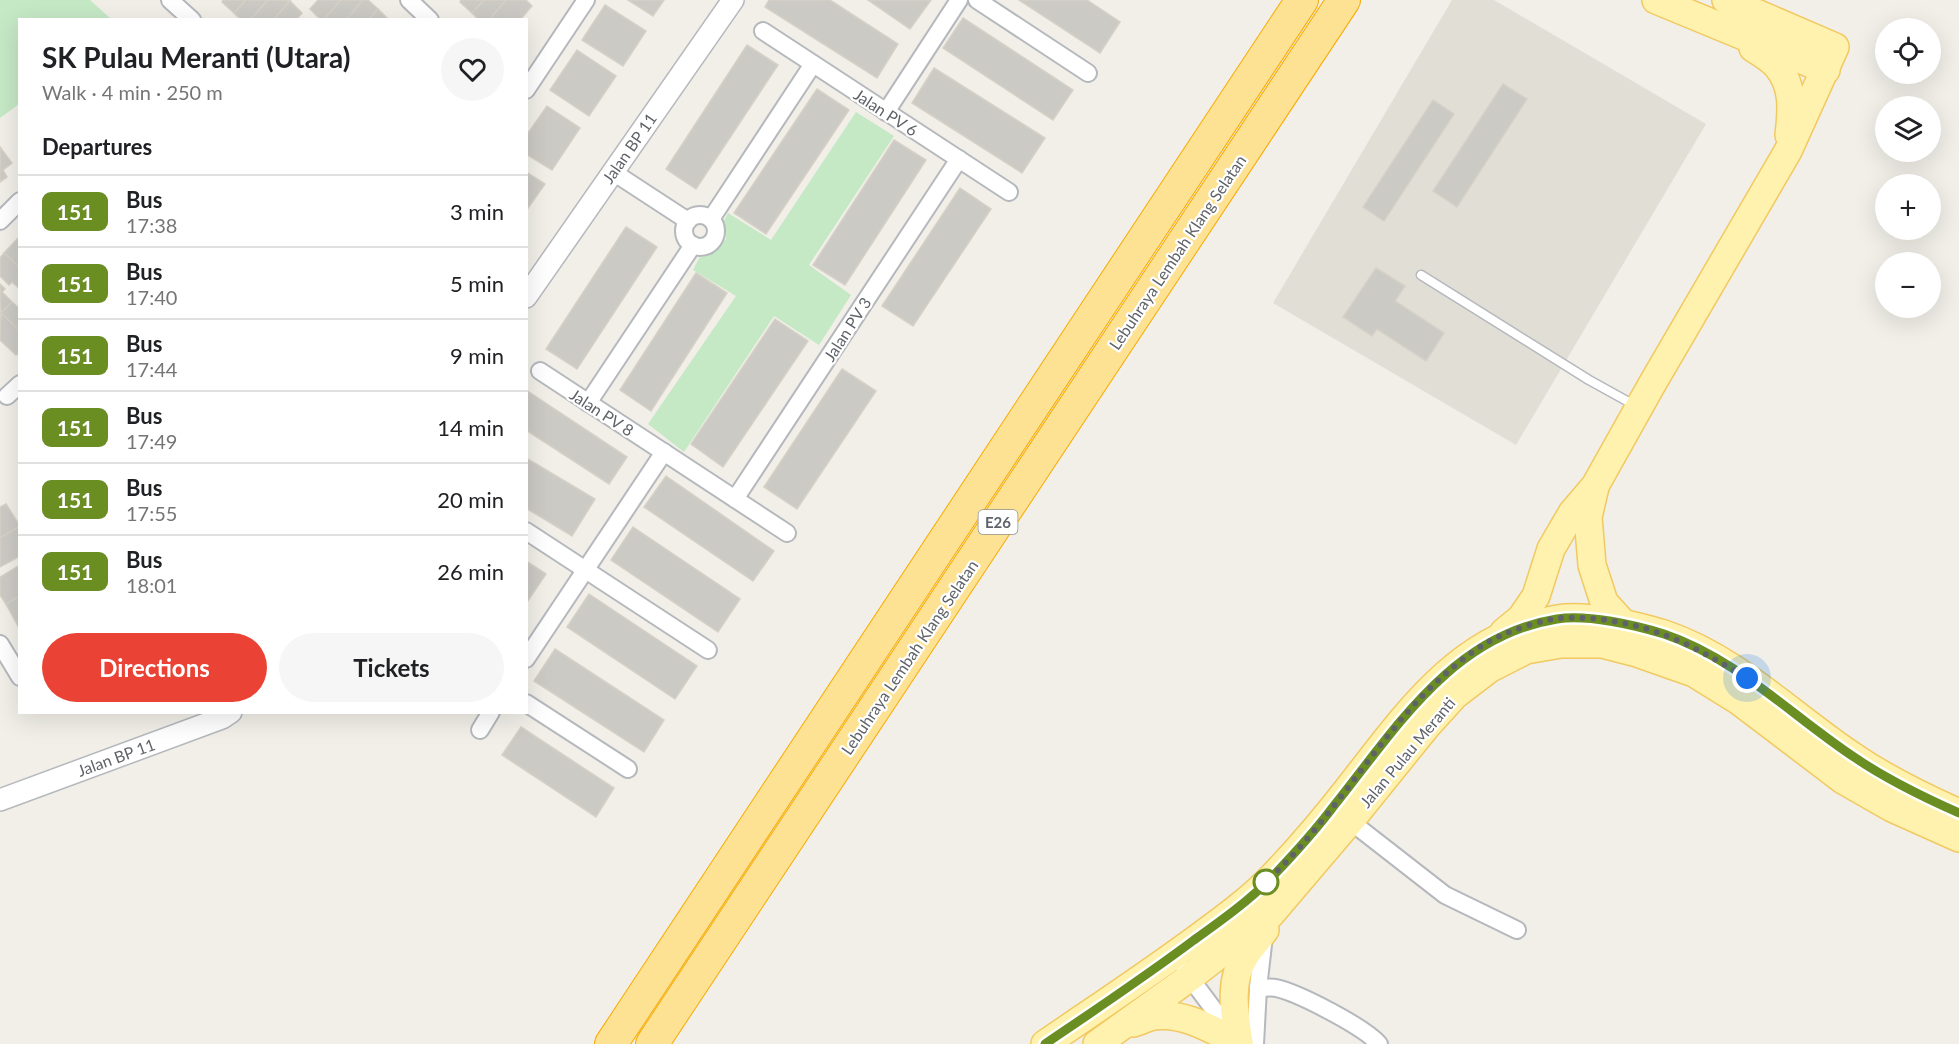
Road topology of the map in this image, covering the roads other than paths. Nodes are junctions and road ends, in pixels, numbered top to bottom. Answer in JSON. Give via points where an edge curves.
{"nodes":[{"id":1,"x":170,"y":0,"type":"edge"},
{"id":2,"x":409,"y":0,"type":"edge"},
{"id":3,"x":586,"y":0,"type":"edge"},
{"id":4,"x":733,"y":0,"type":"edge"},
{"id":5,"x":959,"y":0,"type":"edge"},
{"id":6,"x":978,"y":0,"type":"edge"},
{"id":7,"x":1302,"y":0,"type":"edge"},
{"id":8,"x":1344,"y":0,"type":"edge"},
{"id":9,"x":1656,"y":0,"type":"edge"},
{"id":10,"x":1726,"y":0,"type":"edge"},
{"id":11,"x":190,"y":18,"type":"edge"},
{"id":12,"x":428,"y":18,"type":"edge"},
{"id":13,"x":763,"y":32,"type":"dead end"},
{"id":14,"x":1731,"y":32,"type":"junction"},
{"id":15,"x":1831,"y":58,"type":"junction"},
{"id":16,"x":813,"y":64,"type":"junction"},
{"id":17,"x":1088,"y":73,"type":"dead end"},
{"id":18,"x":528,"y":87,"type":"edge"},
{"id":19,"x":886,"y":112,"type":"junction"},
{"id":20,"x":1788,"y":151,"type":"junction"},
{"id":21,"x":959,"y":159,"type":"junction"},
{"id":22,"x":613,"y":172,"type":"junction"},
{"id":23,"x":1009,"y":192,"type":"dead end"},
{"id":24,"x":18,"y":203,"type":"edge"},
{"id":25,"x":711,"y":219,"type":"junction"},
{"id":26,"x":0,"y":221,"type":"edge"},
{"id":27,"x":688,"y":221,"type":"junction"},
{"id":28,"x":693,"y":245,"type":"junction"},
{"id":29,"x":1421,"y":275,"type":"dead end"},
{"id":30,"x":528,"y":294,"type":"edge"},
{"id":31,"x":540,"y":371,"type":"dead end"},
{"id":32,"x":18,"y":386,"type":"edge"},
{"id":33,"x":7,"y":396,"type":"dead end"},
{"id":34,"x":588,"y":403,"type":"junction"},
{"id":35,"x":1639,"y":408,"type":"junction"},
{"id":36,"x":664,"y":452,"type":"junction"},
{"id":37,"x":1595,"y":486,"type":"junction"},
{"id":38,"x":735,"y":499,"type":"junction"},
{"id":39,"x":528,"y":532,"type":"edge"},
{"id":40,"x":787,"y":533,"type":"dead end"},
{"id":41,"x":586,"y":570,"type":"junction"},
{"id":42,"x":1623,"y":623,"type":"junction"},
{"id":43,"x":1499,"y":636,"type":"junction"},
{"id":44,"x":0,"y":644,"type":"edge"},
{"id":45,"x":708,"y":650,"type":"dead end"},
{"id":46,"x":528,"y":656,"type":"edge"},
{"id":47,"x":18,"y":674,"type":"edge"},
{"id":48,"x":528,"y":704,"type":"edge"},
{"id":49,"x":228,"y":714,"type":"edge"},
{"id":50,"x":490,"y":714,"type":"edge"},
{"id":51,"x":480,"y":730,"type":"dead end"},
{"id":52,"x":628,"y":769,"type":"dead end"},
{"id":53,"x":0,"y":800,"type":"edge"},
{"id":54,"x":1959,"y":813,"type":"edge"},
{"id":55,"x":1350,"y":821,"type":"junction"},
{"id":56,"x":1959,"y":838,"type":"edge"},
{"id":57,"x":1268,"y":922,"type":"junction"},
{"id":58,"x":1517,"y":930,"type":"dead end"},
{"id":59,"x":1174,"y":955,"type":"junction"},
{"id":60,"x":1189,"y":978,"type":"junction"},
{"id":61,"x":1258,"y":988,"type":"junction"},
{"id":62,"x":1122,"y":1026,"type":"junction"},
{"id":63,"x":610,"y":1044,"type":"edge"},
{"id":64,"x":652,"y":1044,"type":"edge"},
{"id":65,"x":1045,"y":1044,"type":"edge"},
{"id":66,"x":1097,"y":1044,"type":"edge"},
{"id":67,"x":1239,"y":1044,"type":"edge"},
{"id":68,"x":1255,"y":1044,"type":"edge"},
{"id":69,"x":1379,"y":1044,"type":"edge"}],
"edges":[{"from":1,"to":11,"type":"street"},
{"from":2,"to":12,"type":"street"},
{"from":3,"to":18,"type":"street"},
{"from":4,"to":22,"type":"street","name":"Jalan BP 11"},
{"from":5,"to":19,"type":"street"},
{"from":6,"to":17,"type":"street"},
{"from":7,"to":63,"type":"highway","name":"Lebuhraya Lembah Klang Selatan","number":"E26"},
{"from":8,"to":64,"type":"highway","name":"Lebuhraya Lembah Klang Selatan","number":"E26"},
{"from":9,"to":14,"type":"main road"},
{"from":10,"to":15,"type":"main road"},
{"from":13,"to":16,"type":"street","name":"Jalan PV 6"},
{"from":14,"to":15,"type":"main road"},
{"from":14,"to":20,"type":"main road","via":[[1776,65],[1788,85],[1792,106]]},
{"from":15,"to":20,"type":"main road"},
{"from":16,"to":19,"type":"street","name":"Jalan PV 6"},
{"from":16,"to":25,"type":"street"},
{"from":19,"to":21,"type":"street","name":"Jalan PV 6"},
{"from":20,"to":35,"type":"main road"},
{"from":21,"to":23,"type":"street","name":"Jalan PV 6"},
{"from":21,"to":38,"type":"street","name":"Jalan PV 3"},
{"from":22,"to":27,"type":"street"},
{"from":22,"to":30,"type":"street","name":"Jalan BP 11"},
{"from":24,"to":26,"type":"street"},
{"from":25,"to":27,"type":"street","via":[[702,215]]},
{"from":25,"to":28,"type":"street","via":[[716,228],[712,242],[703,247]]},
{"from":27,"to":28,"type":"street","via":[[684,234]]},
{"from":28,"to":34,"type":"street"},
{"from":29,"to":35,"type":"lane"},
{"from":31,"to":34,"type":"street","name":"Jalan PV 8"},
{"from":32,"to":33,"type":"street"},
{"from":34,"to":36,"type":"street","name":"Jalan PV 8"},
{"from":35,"to":37,"type":"main road"},
{"from":36,"to":38,"type":"street","name":"Jalan PV 8"},
{"from":36,"to":41,"type":"street"},
{"from":37,"to":42,"type":"main road","via":[[1587,517],[1592,565],[1604,602]]},
{"from":37,"to":43,"type":"main road","via":[[1572,513],[1551,549],[1536,596],[1521,618]]},
{"from":38,"to":40,"type":"street","name":"Jalan PV 8"},
{"from":39,"to":41,"type":"street"},
{"from":41,"to":45,"type":"street"},
{"from":41,"to":46,"type":"street"},
{"from":42,"to":43,"type":"main road","name":"Jalan Pulau Meranti","via":[[1559,618]]},
{"from":42,"to":54,"type":"main road","name":"Jalan Pulau Meranti","via":[[1666,635],[1702,651],[1747,678],[1855,758]]},
{"from":43,"to":59,"type":"main road","name":"Jalan Pulau Meranti","via":[[1472,652],[1432,686],[1272,877],[1237,909]]},
{"from":44,"to":47,"type":"street"},
{"from":48,"to":52,"type":"street"},
{"from":49,"to":53,"type":"street","name":"Jalan BP 11"},
{"from":50,"to":51,"type":"street"},
{"from":55,"to":56,"type":"main road","name":"Jalan Pulau Meranti","via":[[1425,727],[1455,695],[1489,669],[1526,650],[1561,644],[1602,644],[1694,673],[1740,701],[1843,780],[1892,808]]},
{"from":55,"to":57,"type":"main road","name":"Jalan Pulau Meranti"},
{"from":55,"to":58,"type":"street","via":[[1445,895]]},
{"from":57,"to":60,"type":"main road","name":"Jalan Pulau Meranti"},
{"from":57,"to":61,"type":"street"},
{"from":57,"to":67,"type":"main road","via":[[1236,977],[1234,1007]]},
{"from":59,"to":60,"type":"street"},
{"from":59,"to":65,"type":"main road","name":"Jalan Pulau Meranti"},
{"from":60,"to":62,"type":"main road","name":"Jalan Pulau Meranti"},
{"from":60,"to":67,"type":"street"},
{"from":61,"to":68,"type":"street"},
{"from":61,"to":69,"type":"street","via":[[1275,988],[1304,998]]},
{"from":62,"to":66,"type":"main road","name":"Jalan Pulau Meranti"},
{"from":62,"to":67,"type":"main road","via":[[1156,1016],[1178,1018],[1200,1024]]}]}
